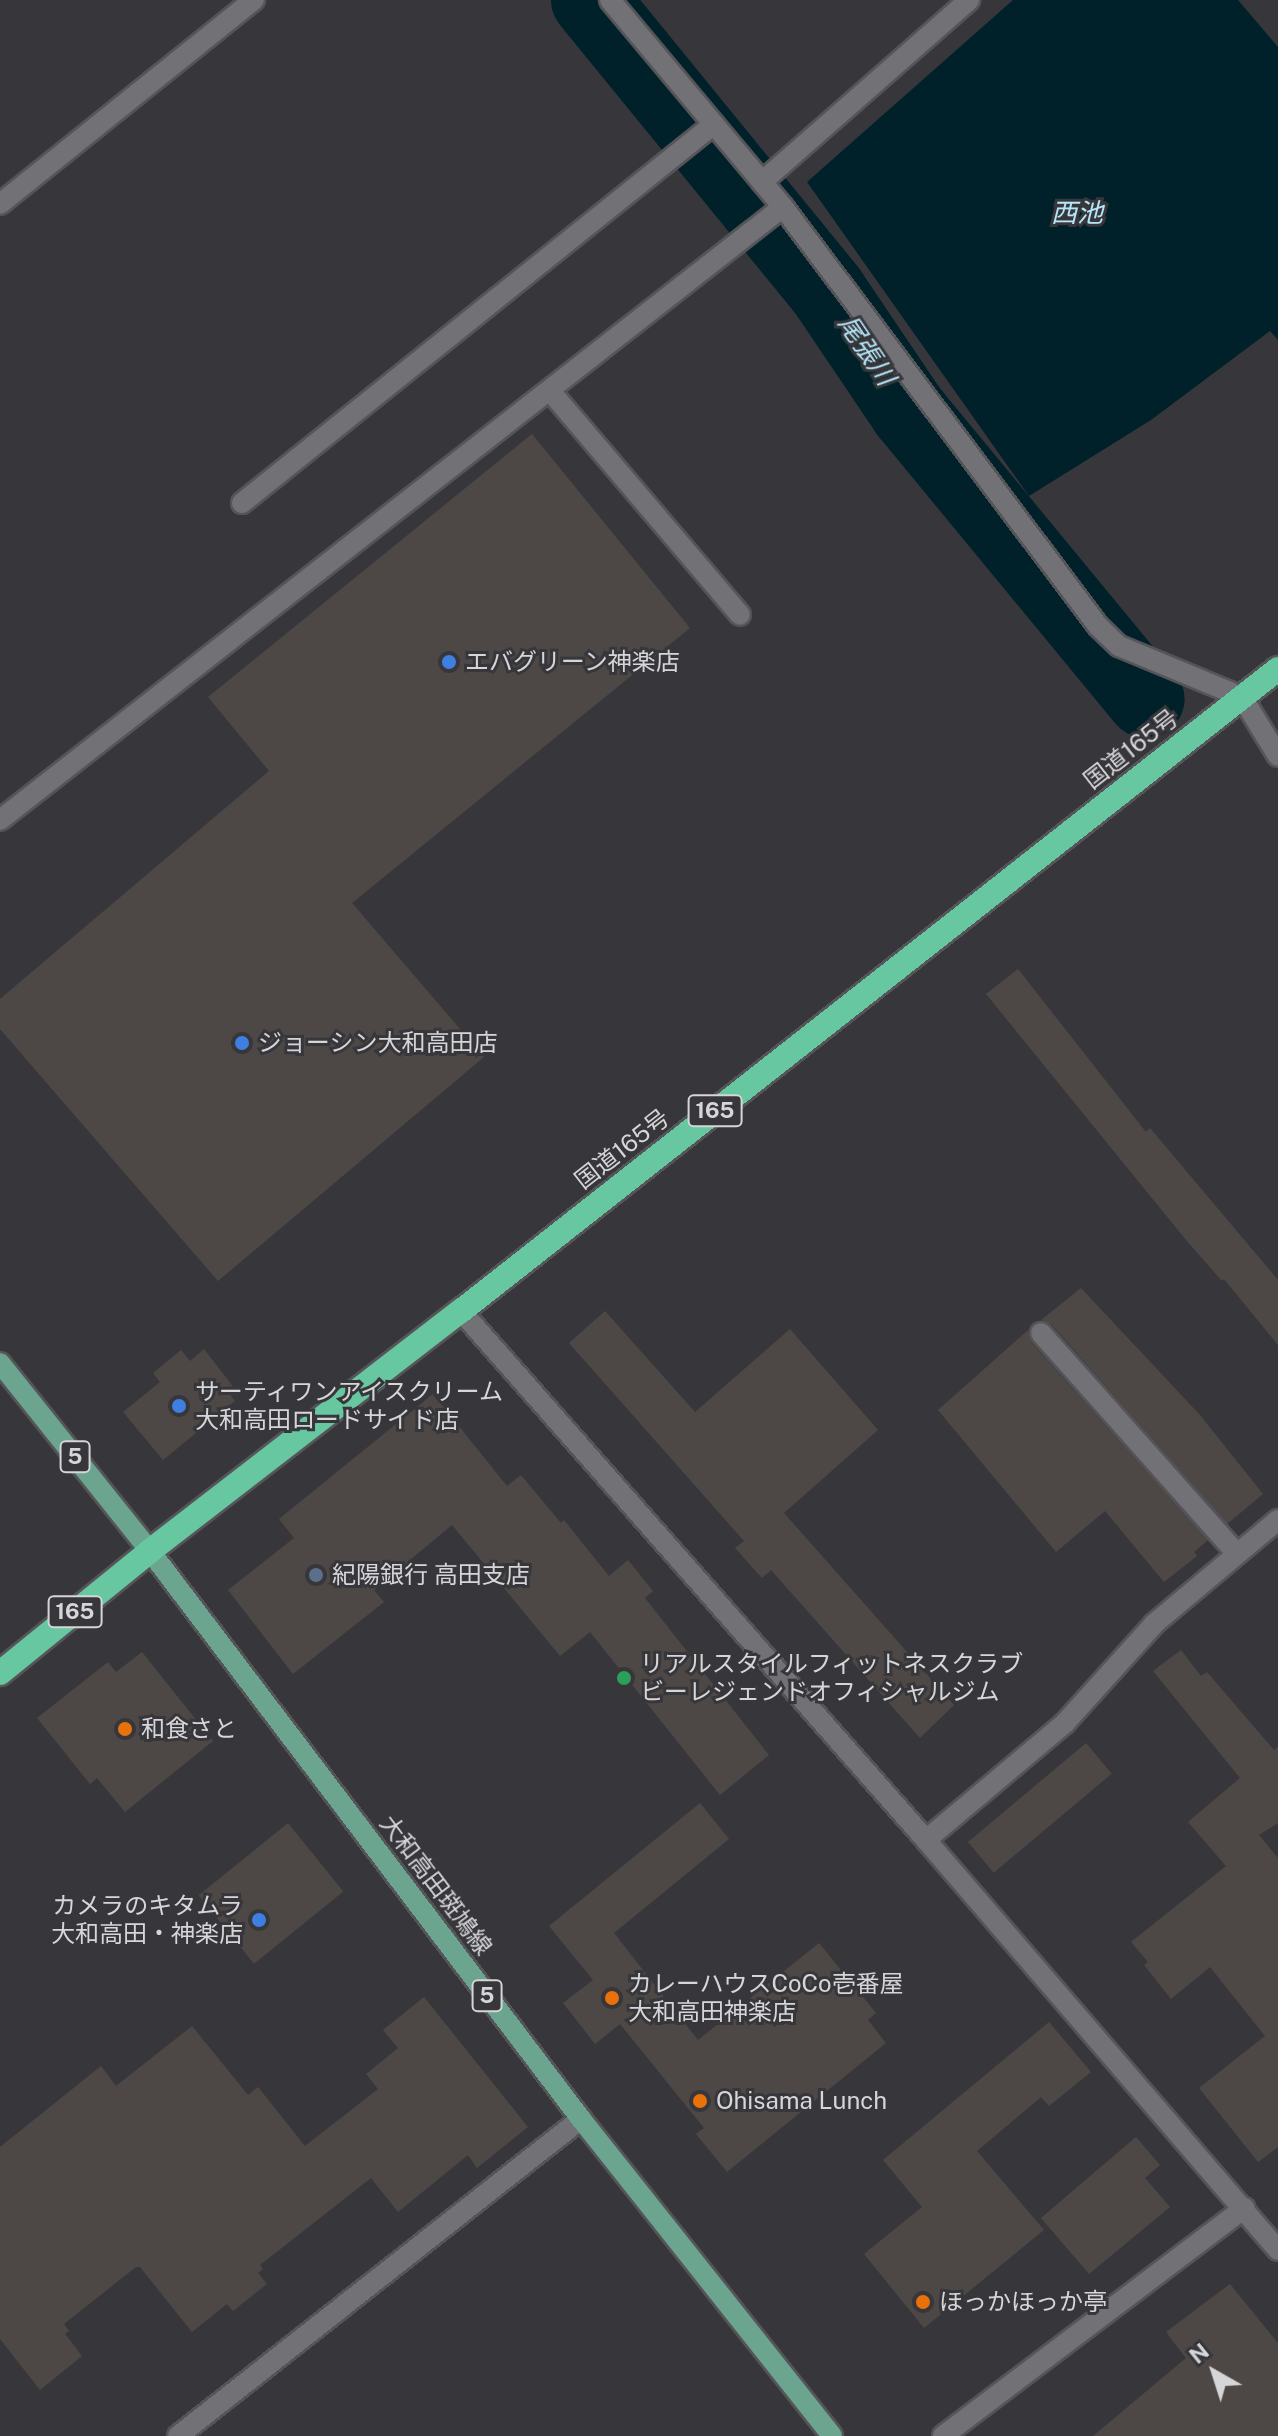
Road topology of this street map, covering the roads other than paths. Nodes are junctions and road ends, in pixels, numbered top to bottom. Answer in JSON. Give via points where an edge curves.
{"nodes":[{"id":1,"x":254,"y":0,"type":"edge"},
{"id":2,"x":610,"y":0,"type":"edge"},
{"id":3,"x":969,"y":0,"type":"edge"},
{"id":4,"x":701,"y":134,"type":"junction"},
{"id":5,"x":762,"y":182,"type":"junction"},
{"id":6,"x":0,"y":204,"type":"edge"},
{"id":7,"x":771,"y":217,"type":"junction"},
{"id":8,"x":551,"y":392,"type":"junction"},
{"id":9,"x":242,"y":503,"type":"dead end"},
{"id":10,"x":740,"y":615,"type":"dead end"},
{"id":11,"x":1278,"y":669,"type":"edge"},
{"id":12,"x":1242,"y":697,"type":"junction"},
{"id":13,"x":1278,"y":756,"type":"edge"},
{"id":14,"x":0,"y":820,"type":"edge"},
{"id":15,"x":461,"y":1311,"type":"junction"},
{"id":16,"x":1041,"y":1333,"type":"dead end"},
{"id":17,"x":0,"y":1363,"type":"edge"},
{"id":18,"x":1278,"y":1520,"type":"edge"},
{"id":19,"x":150,"y":1551,"type":"junction"},
{"id":20,"x":1237,"y":1554,"type":"junction"},
{"id":21,"x":0,"y":1673,"type":"edge"},
{"id":22,"x":926,"y":1840,"type":"junction"},
{"id":23,"x":581,"y":2119,"type":"junction"},
{"id":24,"x":1244,"y":2208,"type":"junction"},
{"id":25,"x":1278,"y":2250,"type":"edge"},
{"id":26,"x":178,"y":2436,"type":"edge"},
{"id":27,"x":832,"y":2436,"type":"edge"},
{"id":28,"x":943,"y":2436,"type":"edge"}],
"edges":[{"from":1,"to":6,"type":"street"},
{"from":2,"to":4,"type":"street"},
{"from":3,"to":5,"type":"street"},
{"from":4,"to":5,"type":"street"},
{"from":4,"to":9,"type":"street"},
{"from":5,"to":7,"type":"street"},
{"from":7,"to":8,"type":"street"},
{"from":7,"to":12,"type":"street","via":[[1098,626],[1119,646]]},
{"from":8,"to":10,"type":"street"},
{"from":8,"to":14,"type":"street"},
{"from":11,"to":12,"type":"highway","name":"国道165号","number":"165"},
{"from":12,"to":13,"type":"street"},
{"from":12,"to":15,"type":"highway","name":"国道165号","number":"165"},
{"from":15,"to":19,"type":"highway","name":"国道165号","number":"165"},
{"from":15,"to":22,"type":"street"},
{"from":16,"to":20,"type":"street"},
{"from":17,"to":19,"type":"main road","name":"大和高田斑鳩線","number":"5"},
{"from":18,"to":20,"type":"street"},
{"from":19,"to":21,"type":"highway","name":"国道165号","number":"165"},
{"from":19,"to":23,"type":"main road","name":"大和高田斑鳩線","number":"5"},
{"from":20,"to":22,"type":"street","via":[[1154,1624],[1065,1723]]},
{"from":22,"to":24,"type":"street"},
{"from":23,"to":26,"type":"street"},
{"from":23,"to":27,"type":"main road","name":"大和高田斑鳩線","number":"5"},
{"from":24,"to":25,"type":"street"},
{"from":24,"to":28,"type":"street"}]}
